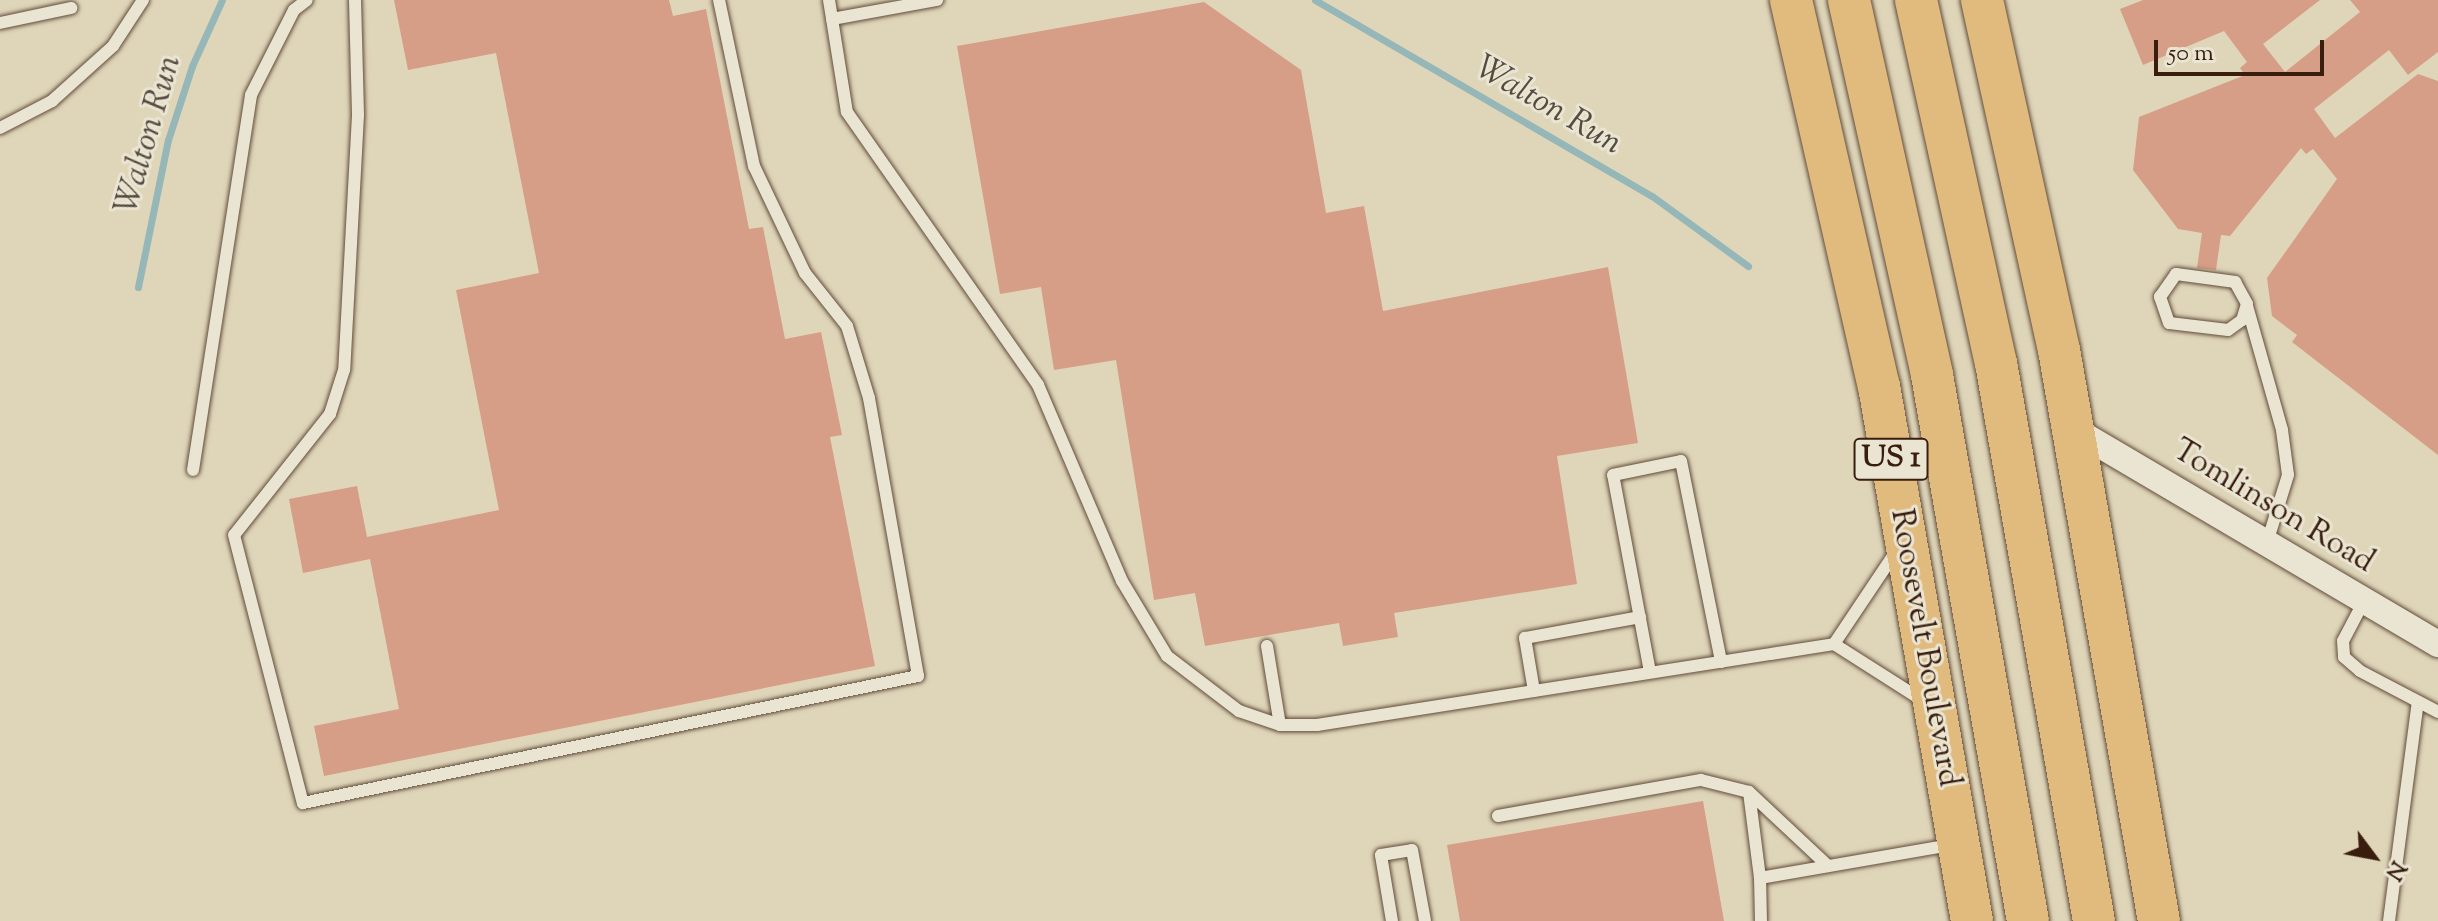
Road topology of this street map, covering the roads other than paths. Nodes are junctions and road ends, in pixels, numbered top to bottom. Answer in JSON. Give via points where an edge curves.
{"nodes":[{"id":1,"x":143,"y":0,"type":"edge"},
{"id":2,"x":307,"y":0,"type":"edge"},
{"id":3,"x":355,"y":0,"type":"edge"},
{"id":4,"x":719,"y":0,"type":"edge"},
{"id":5,"x":829,"y":0,"type":"edge"},
{"id":6,"x":937,"y":0,"type":"edge"},
{"id":7,"x":1791,"y":0,"type":"edge"},
{"id":8,"x":1849,"y":0,"type":"edge"},
{"id":9,"x":1916,"y":0,"type":"edge"},
{"id":10,"x":1982,"y":0,"type":"edge"},
{"id":11,"x":71,"y":8,"type":"dead end"},
{"id":12,"x":832,"y":19,"type":"junction"},
{"id":13,"x":0,"y":23,"type":"edge"},
{"id":14,"x":0,"y":128,"type":"edge"},
{"id":15,"x":2247,"y":306,"type":"junction"},
{"id":16,"x":2073,"y":429,"type":"junction"},
{"id":17,"x":193,"y":470,"type":"dead end"},
{"id":18,"x":1905,"y":539,"type":"junction"},
{"id":19,"x":2267,"y":543,"type":"junction"},
{"id":20,"x":2364,"y":601,"type":"junction"},
{"id":21,"x":1640,"y":617,"type":"junction"},
{"id":22,"x":1834,"y":644,"type":"junction"},
{"id":23,"x":2438,"y":644,"type":"edge"},
{"id":24,"x":1267,"y":646,"type":"dead end"},
{"id":25,"x":1721,"y":662,"type":"junction"},
{"id":26,"x":1650,"y":672,"type":"junction"},
{"id":27,"x":1534,"y":691,"type":"junction"},
{"id":28,"x":2418,"y":702,"type":"junction"},
{"id":29,"x":1935,"y":708,"type":"junction"},
{"id":30,"x":2438,"y":712,"type":"edge"},
{"id":31,"x":1280,"y":725,"type":"junction"},
{"id":32,"x":1749,"y":792,"type":"junction"},
{"id":33,"x":1498,"y":816,"type":"dead end"},
{"id":34,"x":1958,"y":844,"type":"junction"},
{"id":35,"x":1828,"y":866,"type":"junction"},
{"id":36,"x":1760,"y":878,"type":"junction"},
{"id":37,"x":1392,"y":921,"type":"edge"},
{"id":38,"x":1425,"y":921,"type":"edge"},
{"id":39,"x":1761,"y":921,"type":"edge"},
{"id":40,"x":1972,"y":921,"type":"edge"},
{"id":41,"x":2028,"y":921,"type":"edge"},
{"id":42,"x":2094,"y":921,"type":"edge"},
{"id":43,"x":2159,"y":921,"type":"edge"},
{"id":44,"x":2389,"y":921,"type":"edge"}],
"edges":[{"from":1,"to":14,"type":"lane","via":[[113,46],[52,101]]},
{"from":2,"to":17,"type":"lane","via":[[294,10],[251,95]]},
{"from":3,"to":4,"type":"lane","via":[[358,115],[344,370],[330,414],[234,535],[303,803],[918,676],[869,398],[847,326],[805,273],[754,166]]},
{"from":5,"to":12,"type":"lane"},
{"from":6,"to":12,"type":"lane"},
{"from":7,"to":18,"type":"highway","name":"Roosevelt Boulevard","number":"US 1","via":[[1852,257]]},
{"from":8,"to":41,"type":"highway","name":"Roosevelt Boulevard","number":"US 1","via":[[1932,375]]},
{"from":9,"to":42,"type":"highway","via":[[1996,363]]},
{"from":10,"to":16,"type":"highway"},
{"from":11,"to":13,"type":"lane"},
{"from":12,"to":31,"type":"lane","via":[[847,112],[1038,385],[1122,581],[1167,656],[1239,711]]},
{"from":15,"to":15,"type":"lane","via":[[2235,282],[2176,274],[2160,297],[2169,323],[2228,330],[2242,320]]},
{"from":15,"to":19,"type":"lane","via":[[2282,430],[2288,475]]},
{"from":16,"to":19,"type":"street","name":"Tomlinson Road"},
{"from":16,"to":43,"type":"highway"},
{"from":18,"to":22,"type":"lane"},
{"from":18,"to":29,"type":"highway","name":"Roosevelt Boulevard","number":"US 1"},
{"from":19,"to":20,"type":"street","name":"Tomlinson Road"},
{"from":20,"to":23,"type":"street","name":"Tomlinson Road"},
{"from":20,"to":28,"type":"lane","via":[[2343,641],[2344,657]]},
{"from":21,"to":25,"type":"lane","via":[[1613,475],[1681,461]]},
{"from":21,"to":26,"type":"lane"},
{"from":21,"to":27,"type":"lane","via":[[1525,638]]},
{"from":22,"to":25,"type":"lane"},
{"from":22,"to":29,"type":"lane"},
{"from":24,"to":31,"type":"lane"},
{"from":25,"to":26,"type":"lane"},
{"from":26,"to":27,"type":"lane"},
{"from":27,"to":31,"type":"lane","via":[[1317,725]]},
{"from":28,"to":30,"type":"lane"},
{"from":28,"to":44,"type":"lane"},
{"from":29,"to":34,"type":"highway","name":"Roosevelt Boulevard","number":"US 1"},
{"from":32,"to":33,"type":"lane","via":[[1701,780]]},
{"from":32,"to":35,"type":"lane"},
{"from":32,"to":36,"type":"lane"},
{"from":34,"to":35,"type":"lane"},
{"from":34,"to":40,"type":"highway","name":"Roosevelt Boulevard","number":"US 1"},
{"from":35,"to":36,"type":"lane"},
{"from":36,"to":39,"type":"lane"},
{"from":37,"to":38,"type":"lane","via":[[1381,855],[1412,850]]}]}
